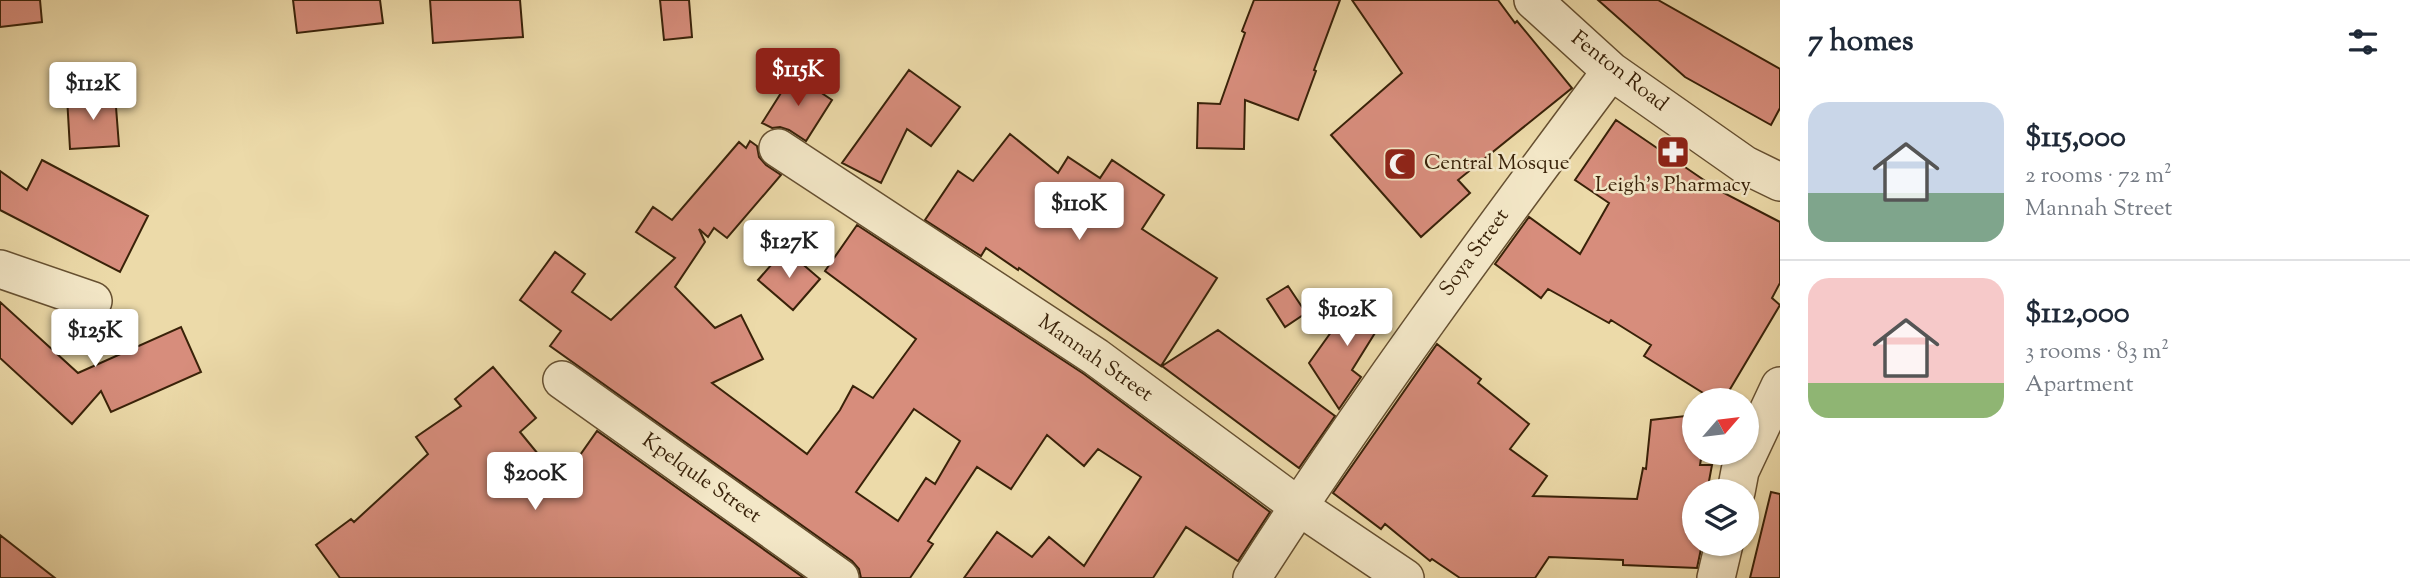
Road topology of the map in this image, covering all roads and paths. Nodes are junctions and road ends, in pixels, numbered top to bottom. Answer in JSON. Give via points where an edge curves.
{"nodes":[{"id":1,"x":1533,"y":0,"type":"edge"},
{"id":2,"x":1611,"y":71,"type":"junction"},
{"id":3,"x":778,"y":148,"type":"dead end"},
{"id":4,"x":1780,"y":182,"type":"edge"},
{"id":5,"x":0,"y":270,"type":"edge"},
{"id":6,"x":93,"y":301,"type":"dead end"},
{"id":7,"x":562,"y":380,"type":"dead end"},
{"id":8,"x":1780,"y":386,"type":"edge"},
{"id":9,"x":1738,"y":479,"type":"edge"},
{"id":10,"x":1298,"y":506,"type":"junction"},
{"id":11,"x":1721,"y":556,"type":"edge"},
{"id":12,"x":840,"y":578,"type":"edge"},
{"id":13,"x":1252,"y":578,"type":"edge"},
{"id":14,"x":1405,"y":578,"type":"edge"},
{"id":15,"x":1716,"y":578,"type":"edge"}],
"edges":[{"from":1,"to":2,"type":"street","name":"Fenton Road"},
{"from":2,"to":4,"type":"street","name":"Fenton Road","via":[[1745,165]]},
{"from":2,"to":10,"type":"street","name":"Soya Street","via":[[1445,293]]},
{"from":3,"to":10,"type":"street","name":"Mannah Street","via":[[1096,357]]},
{"from":5,"to":6,"type":"street"},
{"from":7,"to":12,"type":"street","name":"Kpelqule Street"},
{"from":8,"to":9,"type":"street"},
{"from":10,"to":13,"type":"street","name":"Soya Street"},
{"from":10,"to":14,"type":"street","name":"Mannah Street"},
{"from":11,"to":15,"type":"street"}]}
